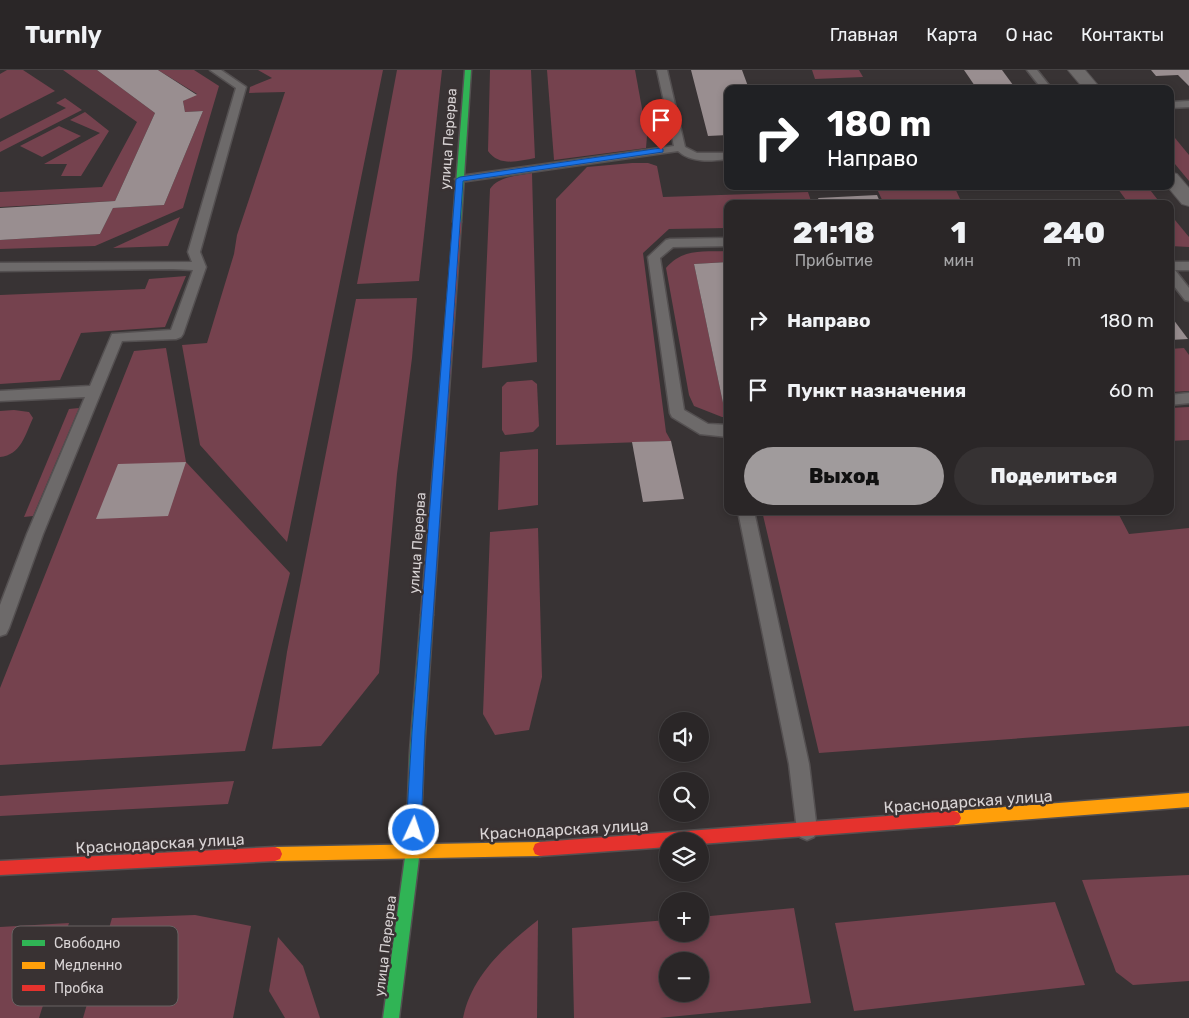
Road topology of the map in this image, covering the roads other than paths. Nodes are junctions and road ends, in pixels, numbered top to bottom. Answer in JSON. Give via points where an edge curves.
{"nodes":[{"id":1,"x":215,"y":70,"type":"edge"},
{"id":2,"x":468,"y":70,"type":"edge"},
{"id":3,"x":662,"y":70,"type":"edge"},
{"id":4,"x":1032,"y":70,"type":"edge"},
{"id":5,"x":1076,"y":70,"type":"edge"},
{"id":6,"x":1044,"y":85,"type":"edge"},
{"id":7,"x":1089,"y":85,"type":"edge"},
{"id":8,"x":1189,"y":104,"type":"edge"},
{"id":9,"x":1174,"y":105,"type":"edge"},
{"id":10,"x":680,"y":148,"type":"junction"},
{"id":11,"x":724,"y":156,"type":"edge"},
{"id":12,"x":460,"y":179,"type":"junction"},
{"id":13,"x":1174,"y":182,"type":"edge"},
{"id":14,"x":1188,"y":197,"type":"edge"},
{"id":15,"x":724,"y":242,"type":"edge"},
{"id":16,"x":1174,"y":266,"type":"edge"},
{"id":17,"x":1189,"y":266,"type":"edge"},
{"id":18,"x":0,"y":267,"type":"edge"},
{"id":19,"x":200,"y":267,"type":"junction"},
{"id":20,"x":1174,"y":277,"type":"edge"},
{"id":21,"x":1189,"y":297,"type":"edge"},
{"id":22,"x":94,"y":391,"type":"junction"},
{"id":23,"x":0,"y":396,"type":"edge"},
{"id":24,"x":1189,"y":398,"type":"edge"},
{"id":25,"x":1174,"y":400,"type":"edge"},
{"id":26,"x":724,"y":431,"type":"edge"},
{"id":27,"x":747,"y":515,"type":"edge"},
{"id":28,"x":0,"y":628,"type":"edge"},
{"id":29,"x":1189,"y":800,"type":"edge"},
{"id":30,"x":807,"y":830,"type":"junction"},
{"id":31,"x":412,"y":850,"type":"junction"},
{"id":32,"x":0,"y":868,"type":"edge"},
{"id":33,"x":391,"y":1018,"type":"edge"}],
"edges":[{"from":1,"to":19,"type":"lane","via":[[241,87],[194,252]]},
{"from":2,"to":12,"type":"street","name":"улица Перерва"},
{"from":3,"to":10,"type":"lane"},
{"from":4,"to":6,"type":"lane"},
{"from":5,"to":7,"type":"street"},
{"from":8,"to":9,"type":"lane"},
{"from":10,"to":11,"type":"lane","via":[[696,156]]},
{"from":10,"to":12,"type":"lane"},
{"from":12,"to":31,"type":"street","name":"улица Перерва"},
{"from":13,"to":14,"type":"street"},
{"from":15,"to":26,"type":"lane","via":[[670,243],[654,257],[677,413],[705,430]]},
{"from":16,"to":17,"type":"lane"},
{"from":18,"to":19,"type":"lane"},
{"from":19,"to":22,"type":"lane","via":[[176,334],[117,337]]},
{"from":20,"to":21,"type":"lane"},
{"from":22,"to":23,"type":"lane"},
{"from":22,"to":28,"type":"lane"},
{"from":24,"to":25,"type":"lane"},
{"from":27,"to":30,"type":"lane","via":[[799,764]]},
{"from":29,"to":30,"type":"street","name":"Краснодарская улица"},
{"from":30,"to":31,"type":"street","name":"Краснодарская улица","via":[[556,849]]},
{"from":31,"to":32,"type":"street","name":"Краснодарская улица"},
{"from":31,"to":33,"type":"street","name":"улица Перерва"}]}
